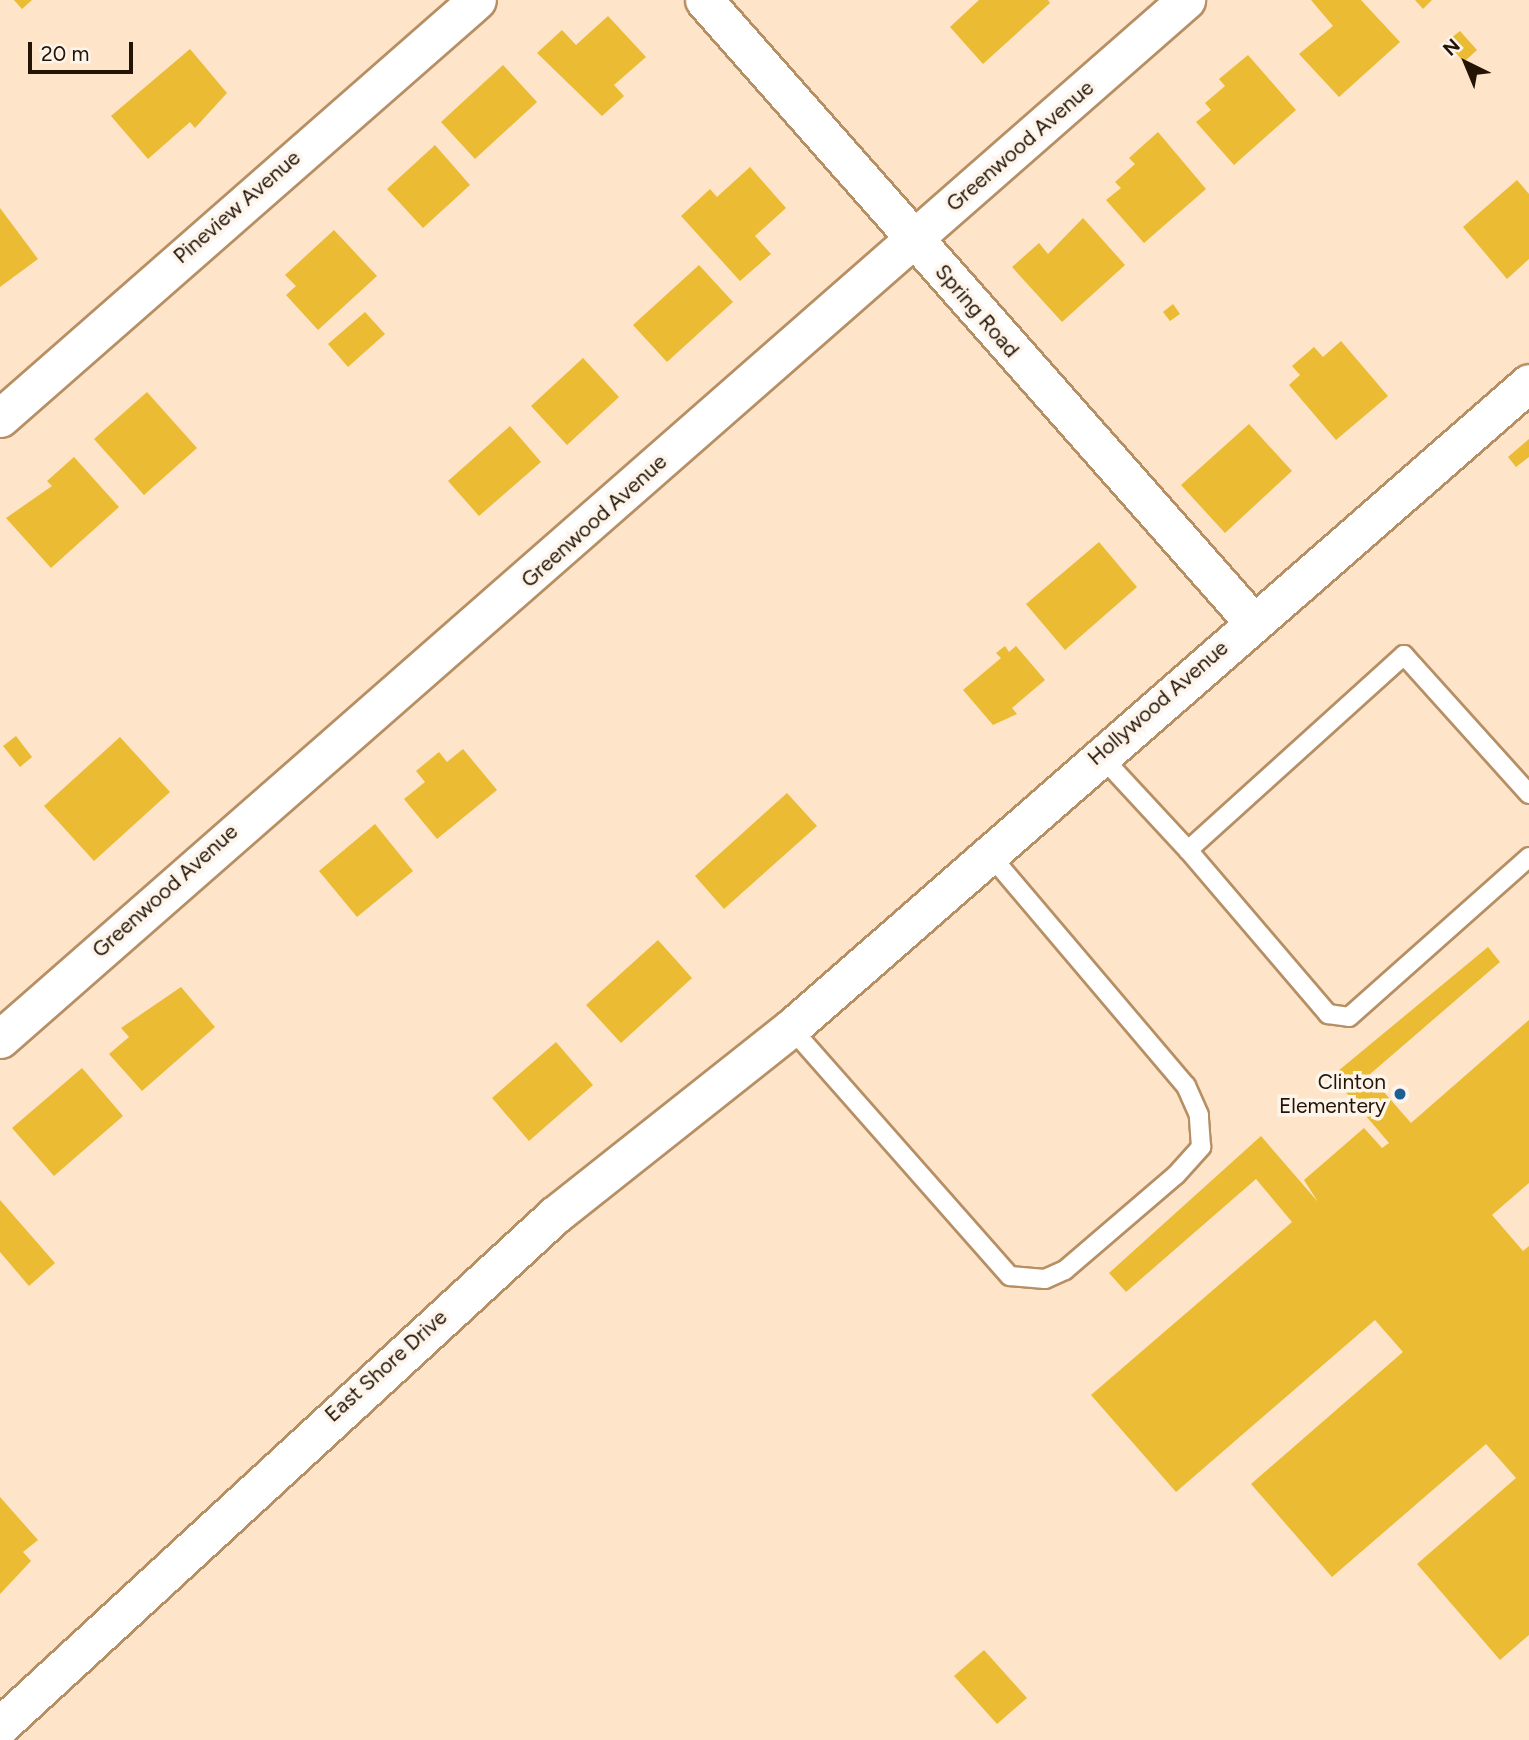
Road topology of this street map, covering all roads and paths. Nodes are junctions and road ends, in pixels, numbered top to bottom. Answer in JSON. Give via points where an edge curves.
{"nodes":[{"id":1,"x":477,"y":0,"type":"edge"},
{"id":2,"x":704,"y":0,"type":"edge"},
{"id":3,"x":1186,"y":0,"type":"edge"},
{"id":4,"x":914,"y":239,"type":"junction"},
{"id":5,"x":1529,"y":383,"type":"edge"},
{"id":6,"x":0,"y":418,"type":"edge"},
{"id":7,"x":1252,"y":621,"type":"junction"},
{"id":8,"x":1098,"y":754,"type":"junction"},
{"id":9,"x":1529,"y":794,"type":"edge"},
{"id":10,"x":1188,"y":850,"type":"junction"},
{"id":11,"x":989,"y":854,"type":"junction"},
{"id":12,"x":1529,"y":857,"type":"edge"},
{"id":13,"x":791,"y":1028,"type":"junction"},
{"id":14,"x":0,"y":1040,"type":"edge"},
{"id":15,"x":0,"y":1726,"type":"edge"}],
"edges":[{"from":1,"to":6,"type":"street","name":"Pineview Avenue"},
{"from":2,"to":4,"type":"street","name":"Spring Road"},
{"from":3,"to":4,"type":"street","name":"Greenwood Avenue"},
{"from":4,"to":7,"type":"street","name":"Spring Road"},
{"from":4,"to":14,"type":"street","name":"Greenwood Avenue","via":[[553,560],[239,824]]},
{"from":5,"to":7,"type":"street","name":"Hollywood Avenue"},
{"from":7,"to":8,"type":"street","name":"Hollywood Avenue"},
{"from":8,"to":10,"type":"lane"},
{"from":8,"to":11,"type":"street","name":"Hollywood Avenue"},
{"from":9,"to":10,"type":"lane","via":[[1404,655]]},
{"from":10,"to":12,"type":"lane","via":[[1328,1013],[1349,1017]]},
{"from":11,"to":13,"type":"street","name":"Hollywood Avenue"},
{"from":11,"to":13,"type":"lane","via":[[1186,1086],[1199,1115],[1201,1147],[1176,1175],[1065,1270],[1045,1279],[1010,1276]]},
{"from":13,"to":15,"type":"street","name":"East Shore Drive","via":[[555,1215]]}]}
